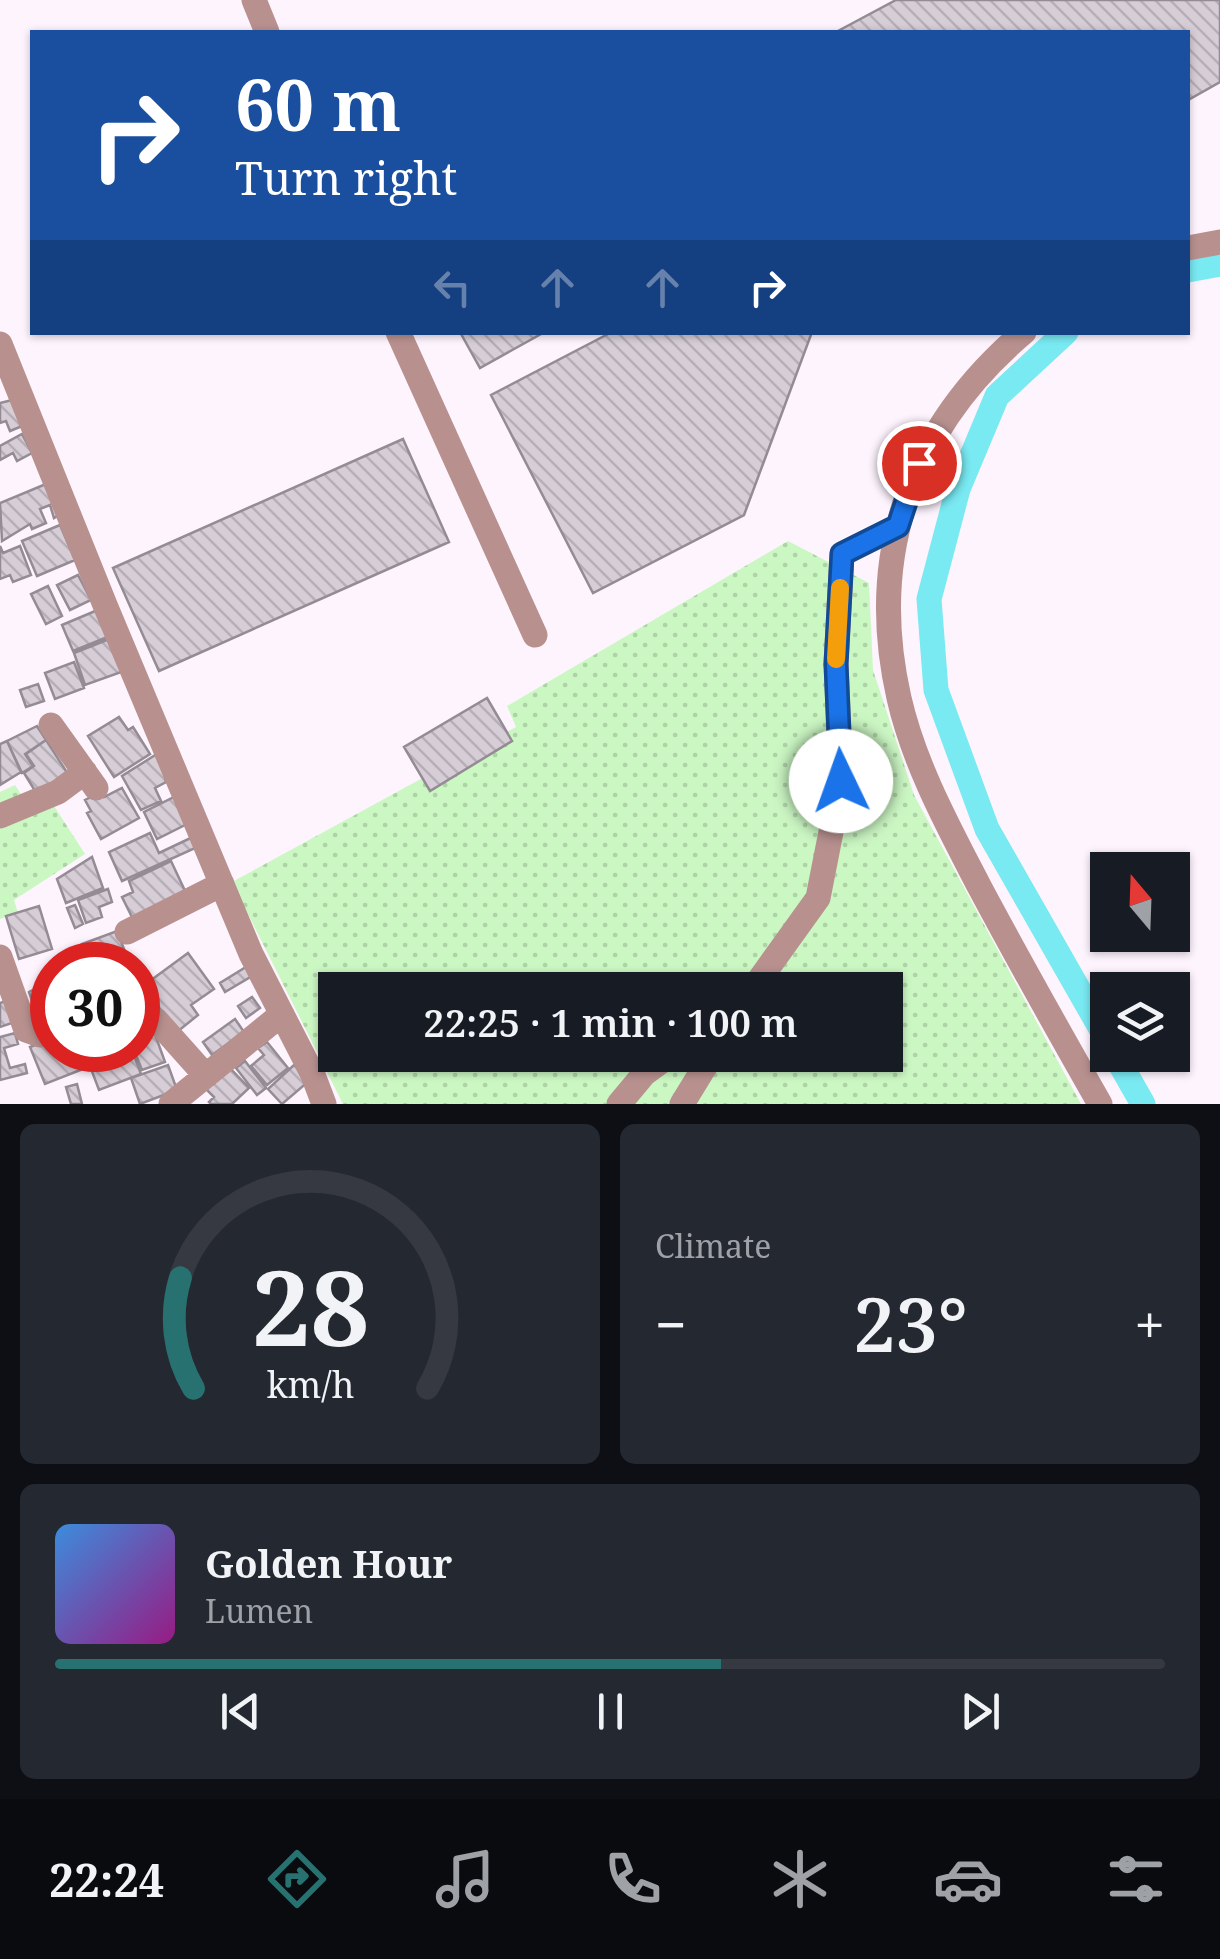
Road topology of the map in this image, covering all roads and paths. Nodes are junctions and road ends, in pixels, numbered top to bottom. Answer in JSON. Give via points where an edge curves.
{"nodes":[{"id":1,"x":254,"y":0,"type":"edge"},
{"id":2,"x":266,"y":30,"type":"edge"},
{"id":3,"x":1220,"y":242,"type":"edge"},
{"id":4,"x":1190,"y":248,"type":"edge"},
{"id":5,"x":399,"y":335,"type":"edge"},
{"id":6,"x":1020,"y":335,"type":"edge"},
{"id":7,"x":0,"y":344,"type":"edge"},
{"id":8,"x":898,"y":526,"type":"junction"},
{"id":9,"x":535,"y":635,"type":"dead end"},
{"id":10,"x":51,"y":725,"type":"dead end"},
{"id":11,"x":0,"y":816,"type":"edge"},
{"id":12,"x":222,"y":884,"type":"junction"},
{"id":13,"x":127,"y":932,"type":"dead end"},
{"id":14,"x":0,"y":957,"type":"edge"},
{"id":15,"x":765,"y":972,"type":"edge"},
{"id":16,"x":282,"y":1014,"type":"junction"},
{"id":17,"x":160,"y":1024,"type":"edge"},
{"id":18,"x":30,"y":1032,"type":"edge"},
{"id":19,"x":647,"y":1072,"type":"edge"},
{"id":20,"x":702,"y":1072,"type":"edge"},
{"id":21,"x":206,"y":1076,"type":"junction"},
{"id":22,"x":171,"y":1104,"type":"edge"},
{"id":23,"x":324,"y":1104,"type":"edge"},
{"id":24,"x":619,"y":1104,"type":"edge"},
{"id":25,"x":682,"y":1104,"type":"edge"},
{"id":26,"x":1100,"y":1104,"type":"edge"}],
"edges":[{"from":1,"to":2,"type":"street"},
{"from":3,"to":4,"type":"street"},
{"from":5,"to":9,"type":"street"},
{"from":6,"to":8,"type":"street","via":[[985,365],[943,418]]},
{"from":7,"to":12,"type":"street"},
{"from":8,"to":15,"type":"street","via":[[842,554],[836,664],[841,781],[818,898]]},
{"from":8,"to":26,"type":"street","via":[[890,620],[908,728],[955,840]]},
{"from":10,"to":11,"type":"street","via":[[90,780]]},
{"from":12,"to":13,"type":"street"},
{"from":12,"to":16,"type":"street"},
{"from":14,"to":18,"type":"street"},
{"from":16,"to":21,"type":"street"},
{"from":16,"to":23,"type":"street"},
{"from":17,"to":21,"type":"street"},
{"from":19,"to":24,"type":"street"},
{"from":20,"to":25,"type":"street"},
{"from":21,"to":22,"type":"street"}]}
